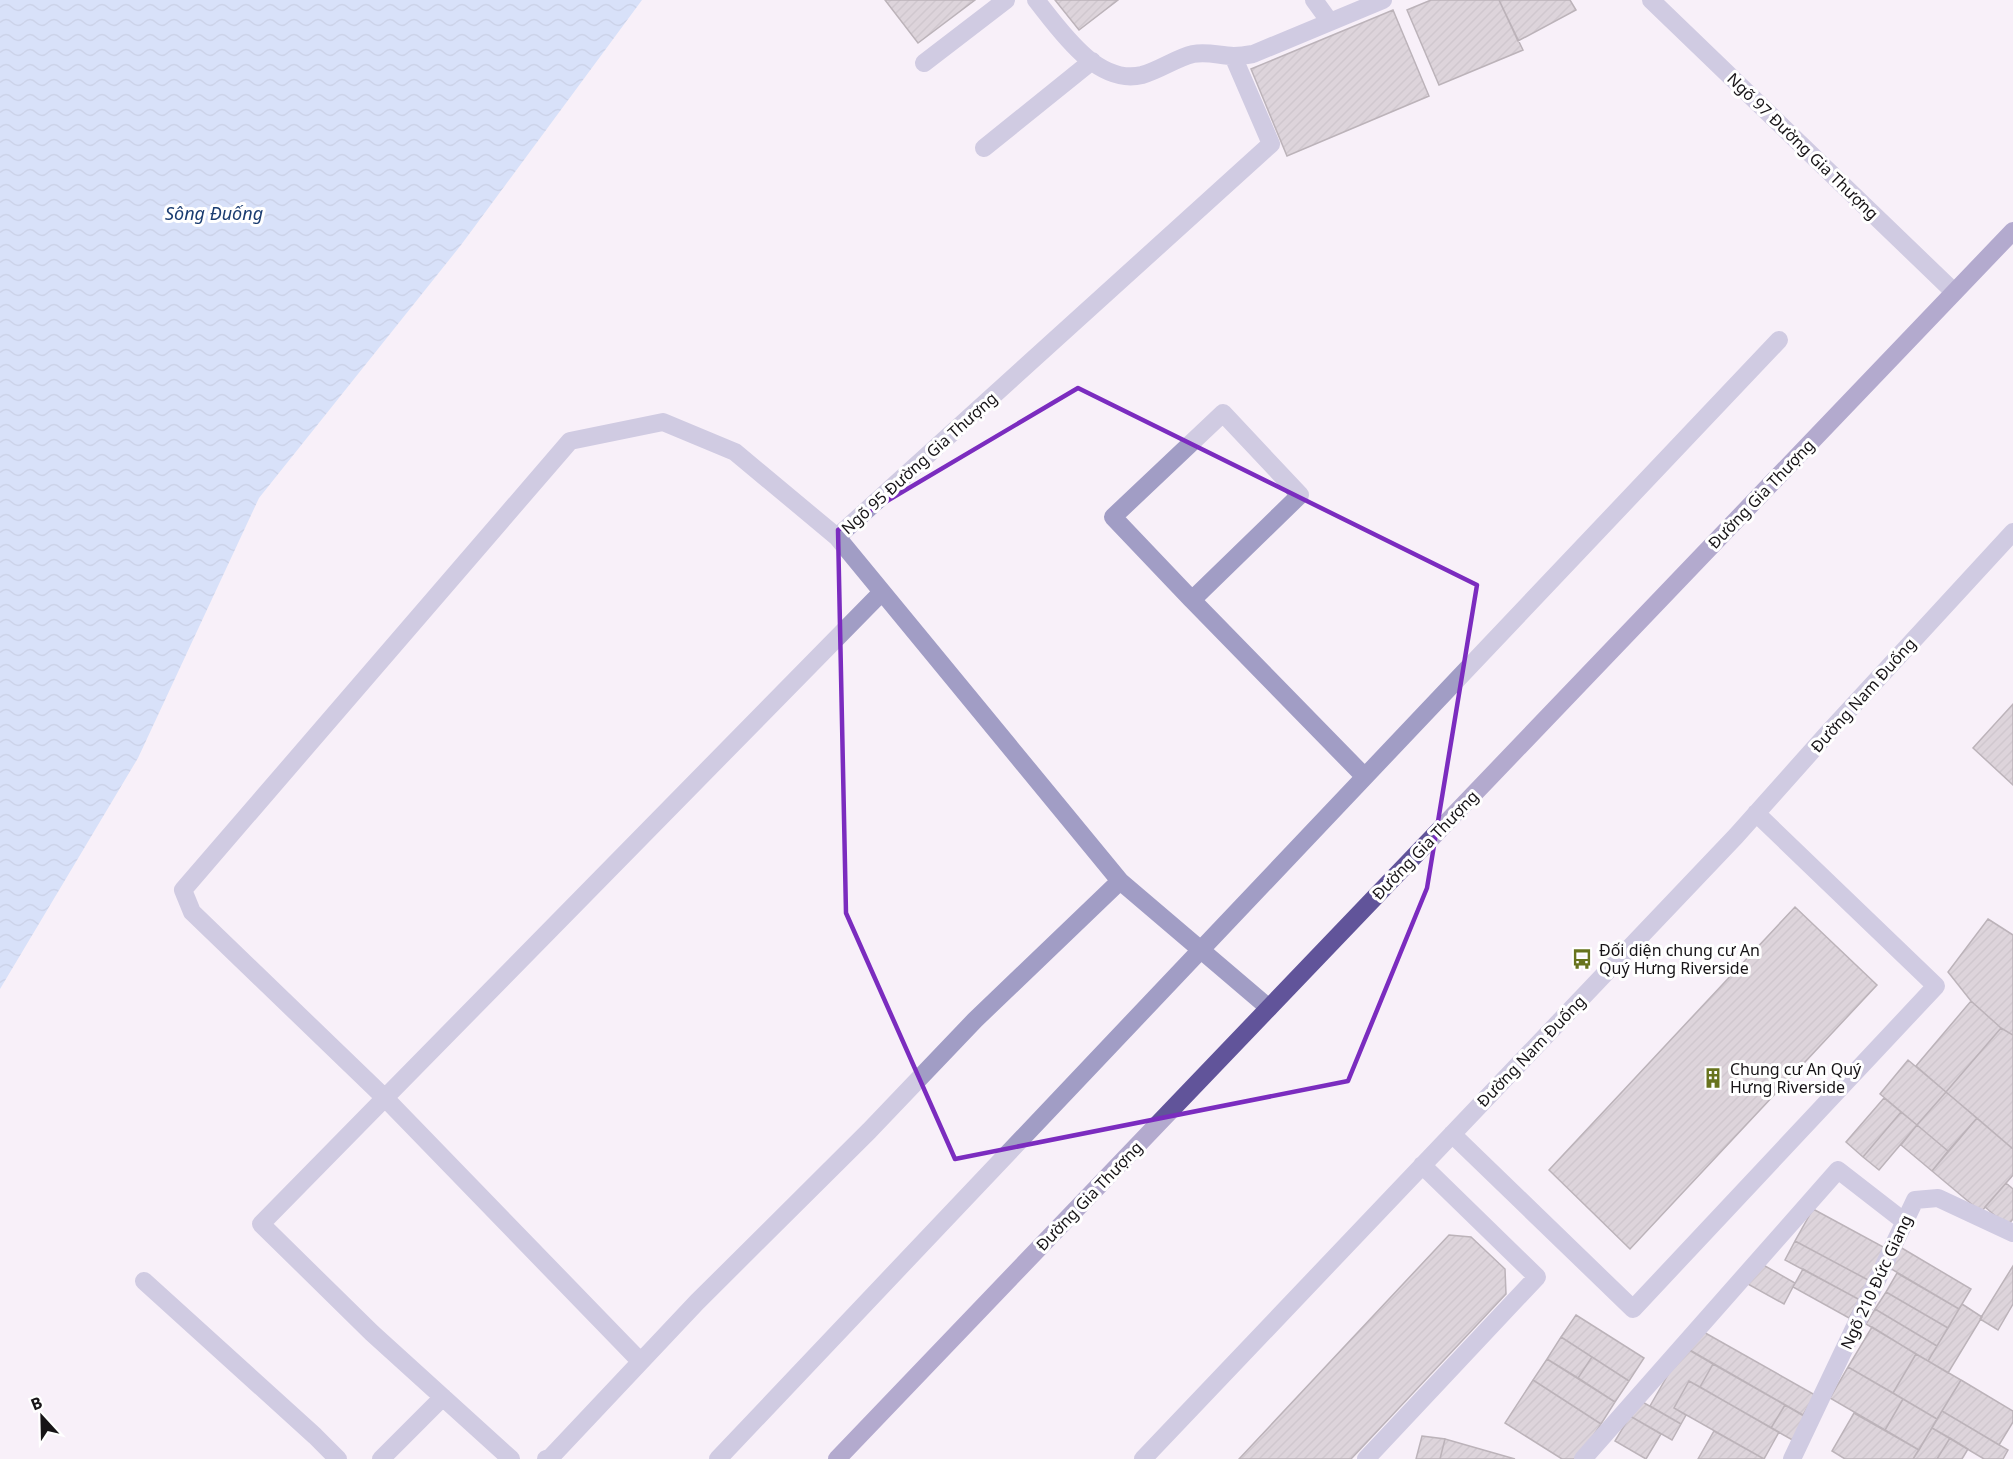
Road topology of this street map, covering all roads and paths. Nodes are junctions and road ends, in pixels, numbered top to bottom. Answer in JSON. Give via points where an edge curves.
{"nodes":[{"id":1,"x":1006,"y":0,"type":"edge"},
{"id":2,"x":1036,"y":0,"type":"edge"},
{"id":3,"x":1314,"y":0,"type":"edge"},
{"id":4,"x":1383,"y":0,"type":"edge"},
{"id":5,"x":1651,"y":0,"type":"edge"},
{"id":6,"x":1330,"y":22,"type":"junction"},
{"id":7,"x":1233,"y":56,"type":"junction"},
{"id":8,"x":1092,"y":61,"type":"junction"},
{"id":9,"x":924,"y":63,"type":"dead end"},
{"id":10,"x":984,"y":148,"type":"dead end"},
{"id":11,"x":2013,"y":231,"type":"edge"},
{"id":12,"x":1954,"y":292,"type":"junction"},
{"id":13,"x":1779,"y":340,"type":"dead end"},
{"id":14,"x":2013,"y":532,"type":"edge"},
{"id":15,"x":837,"y":537,"type":"junction"},
{"id":16,"x":882,"y":592,"type":"junction"},
{"id":17,"x":1192,"y":600,"type":"junction"},
{"id":18,"x":1364,"y":776,"type":"junction"},
{"id":19,"x":1756,"y":813,"type":"junction"},
{"id":20,"x":1120,"y":881,"type":"junction"},
{"id":21,"x":1200,"y":950,"type":"junction"},
{"id":22,"x":1269,"y":1008,"type":"junction"},
{"id":23,"x":386,"y":1099,"type":"junction"},
{"id":24,"x":1452,"y":1134,"type":"junction"},
{"id":25,"x":1422,"y":1166,"type":"junction"},
{"id":26,"x":1905,"y":1222,"type":"junction"},
{"id":27,"x":2013,"y":1233,"type":"edge"},
{"id":28,"x":144,"y":1281,"type":"dead end"},
{"id":29,"x":640,"y":1361,"type":"junction"},
{"id":30,"x":443,"y":1397,"type":"junction"},
{"id":31,"x":338,"y":1459,"type":"edge"},
{"id":32,"x":381,"y":1459,"type":"edge"},
{"id":33,"x":511,"y":1459,"type":"edge"},
{"id":34,"x":546,"y":1459,"type":"edge"},
{"id":35,"x":718,"y":1459,"type":"edge"},
{"id":36,"x":837,"y":1459,"type":"edge"},
{"id":37,"x":1143,"y":1459,"type":"edge"},
{"id":38,"x":1366,"y":1459,"type":"edge"},
{"id":39,"x":1583,"y":1459,"type":"edge"},
{"id":40,"x":1792,"y":1459,"type":"edge"}],
"edges":[{"from":1,"to":9,"type":"street"},
{"from":2,"to":8,"type":"street","via":[[1071,44]]},
{"from":3,"to":6,"type":"street"},
{"from":4,"to":6,"type":"street"},
{"from":5,"to":12,"type":"street","name":"Ngõ 97 Đường Gia Thượng"},
{"from":6,"to":7,"type":"street","via":[[1253,54]]},
{"from":7,"to":8,"type":"street","via":[[1192,54],[1143,75],[1126,77],[1112,74]]},
{"from":7,"to":15,"type":"street","name":"Ngõ 95 Đường Gia Thượng","via":[[1271,144]]},
{"from":8,"to":10,"type":"street"},
{"from":11,"to":12,"type":"main road","name":"Đường Gia Thượng"},
{"from":12,"to":22,"type":"main road","name":"Đường Gia Thượng"},
{"from":13,"to":18,"type":"street"},
{"from":14,"to":19,"type":"street","name":"Đường Nam Đuống"},
{"from":15,"to":16,"type":"street","name":"Ngõ 95 Đường Gia Thượng"},
{"from":15,"to":23,"type":"street","via":[[735,452],[663,422],[570,441],[183,890],[192,912]]},
{"from":16,"to":20,"type":"street","name":"Ngõ 95 Đường Gia Thượng"},
{"from":16,"to":23,"type":"street"},
{"from":17,"to":17,"type":"street","via":[[1300,495],[1223,413],[1113,517]]},
{"from":17,"to":18,"type":"street"},
{"from":18,"to":21,"type":"street"},
{"from":19,"to":24,"type":"street","name":"Đường Nam Đuống"},
{"from":19,"to":24,"type":"street","via":[[1936,986],[1633,1309]]},
{"from":20,"to":21,"type":"street","name":"Ngõ 95 Đường Gia Thượng"},
{"from":20,"to":29,"type":"street","via":[[975,1020]]},
{"from":21,"to":22,"type":"street","name":"Ngõ 95 Đường Gia Thượng"},
{"from":21,"to":35,"type":"street"},
{"from":22,"to":36,"type":"main road","name":"Đường Gia Thượng"},
{"from":23,"to":29,"type":"street"},
{"from":23,"to":30,"type":"street","via":[[261,1224]]},
{"from":24,"to":25,"type":"street","name":"Đường Nam Đuống"},
{"from":25,"to":37,"type":"street","name":"Đường Nam Đuống"},
{"from":25,"to":38,"type":"street","via":[[1537,1277]]},
{"from":26,"to":27,"type":"street","name":"Ngõ 210 Đức Giang","via":[[1915,1200],[1938,1198]]},
{"from":26,"to":39,"type":"street","via":[[1838,1170]]},
{"from":26,"to":40,"type":"street","name":"Ngõ 210 Đức Giang"},
{"from":28,"to":31,"type":"street"},
{"from":29,"to":34,"type":"street"},
{"from":30,"to":32,"type":"street"},
{"from":30,"to":33,"type":"street"}]}
